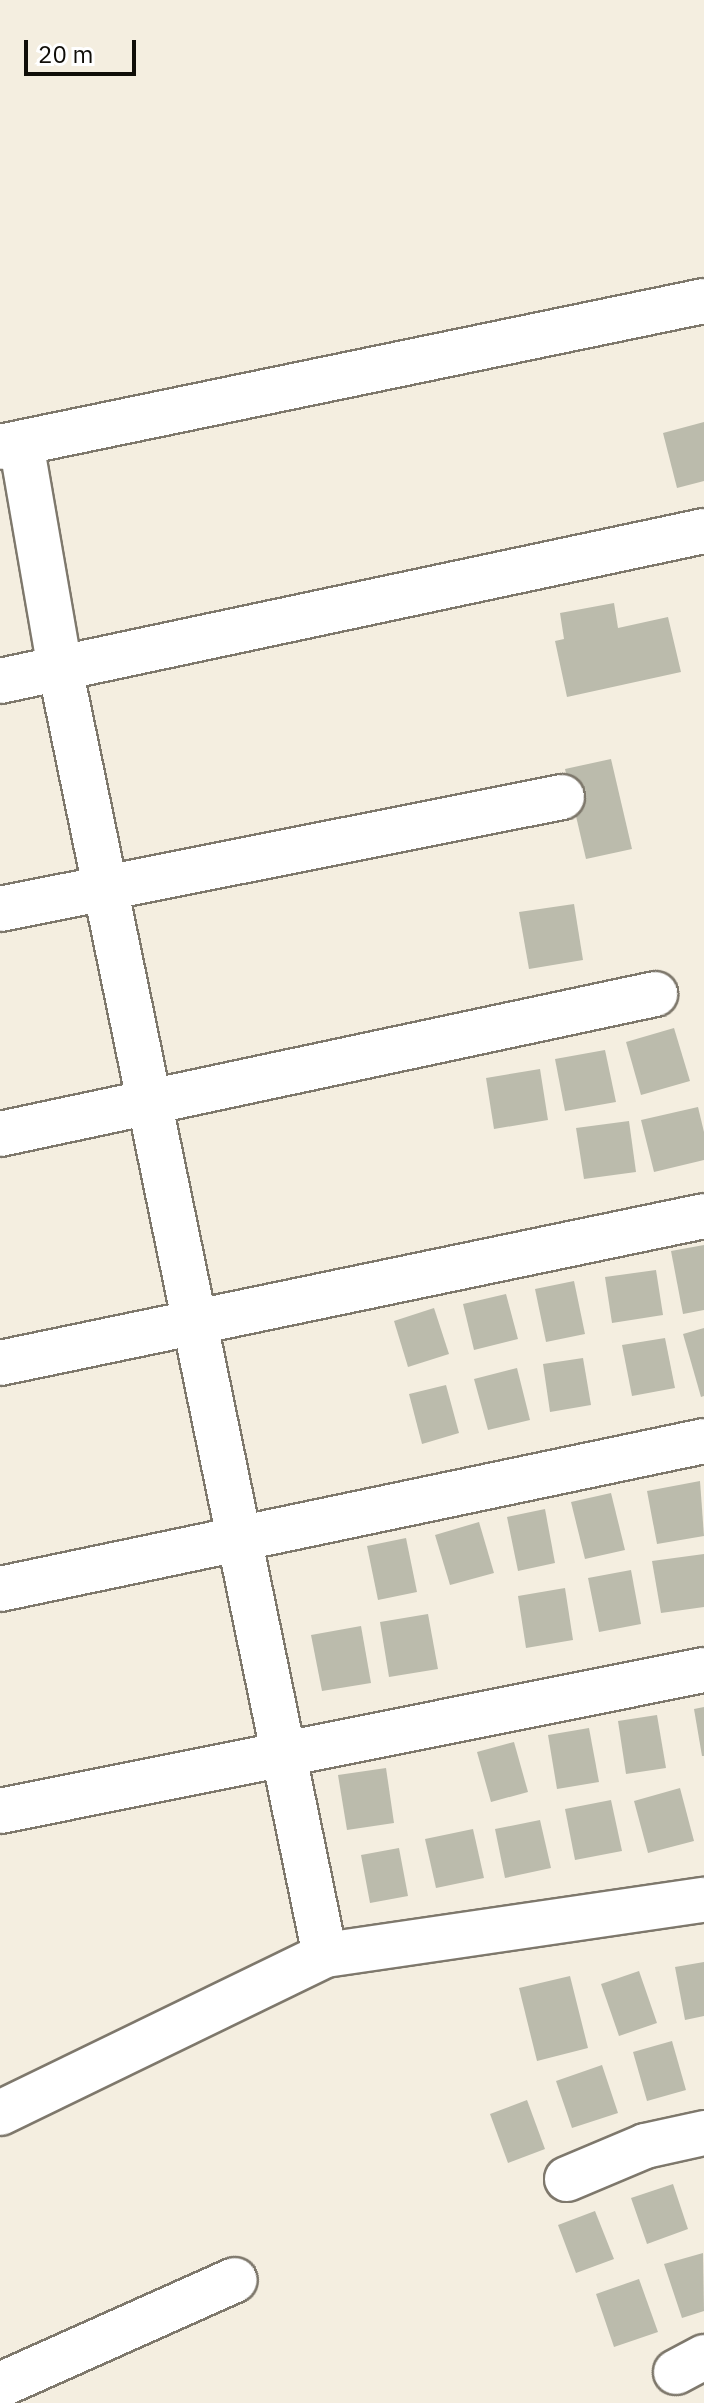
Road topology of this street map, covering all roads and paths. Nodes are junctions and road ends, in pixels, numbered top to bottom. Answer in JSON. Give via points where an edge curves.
{"nodes":[{"id":1,"x":704,"y":301,"type":"edge"},
{"id":2,"x":11,"y":445,"type":"edge"},
{"id":3,"x":704,"y":531,"type":"edge"},
{"id":4,"x":60,"y":668,"type":"junction"},
{"id":5,"x":0,"y":681,"type":"edge"},
{"id":6,"x":562,"y":797,"type":"dead end"},
{"id":7,"x":105,"y":887,"type":"junction"},
{"id":8,"x":0,"y":909,"type":"edge"},
{"id":9,"x":655,"y":994,"type":"dead end"},
{"id":10,"x":149,"y":1102,"type":"junction"},
{"id":11,"x":0,"y":1134,"type":"edge"},
{"id":12,"x":704,"y":1216,"type":"edge"},
{"id":13,"x":195,"y":1324,"type":"junction"},
{"id":14,"x":0,"y":1363,"type":"edge"},
{"id":15,"x":704,"y":1441,"type":"edge"},
{"id":16,"x":239,"y":1536,"type":"junction"},
{"id":17,"x":0,"y":1589,"type":"edge"},
{"id":18,"x":704,"y":1670,"type":"edge"},
{"id":19,"x":283,"y":1751,"type":"junction"},
{"id":20,"x":0,"y":1811,"type":"edge"},
{"id":21,"x":704,"y":1900,"type":"edge"},
{"id":22,"x":325,"y":1955,"type":"junction"},
{"id":23,"x":0,"y":2113,"type":"edge"},
{"id":24,"x":704,"y":2133,"type":"edge"},
{"id":25,"x":567,"y":2179,"type":"dead end"},
{"id":26,"x":235,"y":2280,"type":"dead end"},
{"id":27,"x":0,"y":2385,"type":"edge"}],
"edges":[{"from":1,"to":2,"type":"street"},
{"from":2,"to":4,"type":"street"},
{"from":3,"to":4,"type":"street"},
{"from":4,"to":5,"type":"street"},
{"from":4,"to":7,"type":"street"},
{"from":6,"to":7,"type":"street"},
{"from":7,"to":8,"type":"street"},
{"from":7,"to":10,"type":"street"},
{"from":9,"to":10,"type":"street"},
{"from":10,"to":11,"type":"street"},
{"from":10,"to":13,"type":"street"},
{"from":12,"to":13,"type":"street"},
{"from":13,"to":14,"type":"street"},
{"from":13,"to":16,"type":"street"},
{"from":15,"to":16,"type":"street"},
{"from":16,"to":17,"type":"street"},
{"from":16,"to":19,"type":"street"},
{"from":18,"to":19,"type":"street"},
{"from":19,"to":20,"type":"street"},
{"from":19,"to":22,"type":"street"},
{"from":21,"to":22,"type":"street"},
{"from":22,"to":23,"type":"street"},
{"from":24,"to":25,"type":"street","via":[[645,2146]]},
{"from":26,"to":27,"type":"street"}]}
